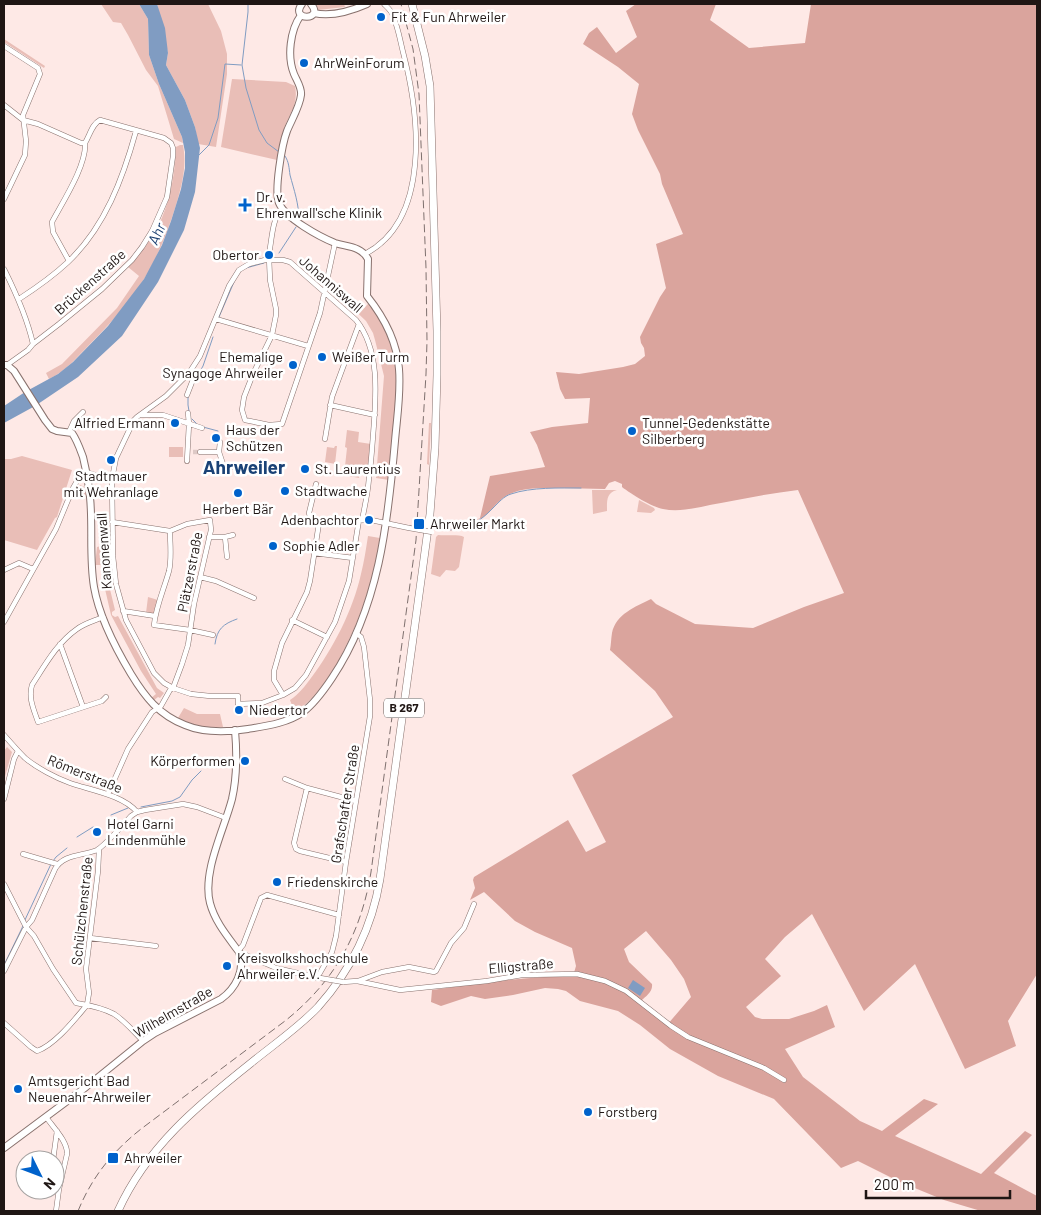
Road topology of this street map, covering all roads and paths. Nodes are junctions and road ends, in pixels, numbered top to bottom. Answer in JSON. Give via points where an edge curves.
{"nodes":[{"id":1,"x":302,"y":4,"type":"edge"},
{"id":2,"x":311,"y":4,"type":"edge"},
{"id":3,"x":367,"y":4,"type":"edge"},
{"id":4,"x":384,"y":4,"type":"edge"},
{"id":5,"x":412,"y":4,"type":"edge"},
{"id":6,"x":314,"y":12,"type":"junction"},
{"id":7,"x":301,"y":15,"type":"junction"},
{"id":8,"x":4,"y":46,"type":"edge"},
{"id":9,"x":4,"y":104,"type":"edge"},
{"id":10,"x":23,"y":120,"type":"junction"},
{"id":11,"x":136,"y":131,"type":"junction"},
{"id":12,"x":85,"y":143,"type":"junction"},
{"id":13,"x":4,"y":199,"type":"edge"},
{"id":14,"x":282,"y":208,"type":"junction"},
{"id":15,"x":335,"y":243,"type":"junction"},
{"id":16,"x":365,"y":254,"type":"junction"},
{"id":17,"x":269,"y":257,"type":"junction"},
{"id":18,"x":69,"y":262,"type":"junction"},
{"id":19,"x":4,"y":269,"type":"edge"},
{"id":20,"x":324,"y":291,"type":"junction"},
{"id":21,"x":19,"y":298,"type":"junction"},
{"id":22,"x":216,"y":319,"type":"junction"},
{"id":23,"x":360,"y":324,"type":"junction"},
{"id":24,"x":272,"y":335,"type":"junction"},
{"id":25,"x":33,"y":344,"type":"junction"},
{"id":26,"x":308,"y":346,"type":"junction"},
{"id":27,"x":5,"y":365,"type":"edge"},
{"id":28,"x":189,"y":373,"type":"junction"},
{"id":29,"x":187,"y":395,"type":"dead end"},
{"id":30,"x":330,"y":405,"type":"junction"},
{"id":31,"x":83,"y":412,"type":"dead end"},
{"id":32,"x":188,"y":413,"type":"dead end"},
{"id":33,"x":140,"y":415,"type":"junction"},
{"id":34,"x":375,"y":415,"type":"junction"},
{"id":35,"x":189,"y":424,"type":"junction"},
{"id":36,"x":202,"y":428,"type":"dead end"},
{"id":37,"x":69,"y":432,"type":"junction"},
{"id":38,"x":325,"y":439,"type":"dead end"},
{"id":39,"x":220,"y":442,"type":"dead end"},
{"id":40,"x":200,"y":452,"type":"tunnel mouth"},
{"id":41,"x":219,"y":452,"type":"junction"},
{"id":42,"x":187,"y":461,"type":"dead end"},
{"id":43,"x":238,"y":467,"type":"dead end"},
{"id":44,"x":107,"y":469,"type":"dead end"},
{"id":45,"x":113,"y":472,"type":"junction"},
{"id":46,"x":87,"y":474,"type":"junction"},
{"id":47,"x":109,"y":479,"type":"junction"},
{"id":48,"x":316,"y":484,"type":"dead end"},
{"id":49,"x":365,"y":520,"type":"junction"},
{"id":50,"x":112,"y":522,"type":"junction"},
{"id":51,"x":319,"y":522,"type":"junction"},
{"id":52,"x":385,"y":523,"type":"junction"},
{"id":53,"x":170,"y":531,"type":"junction"},
{"id":54,"x":433,"y":532,"type":"dead end"},
{"id":55,"x":233,"y":535,"type":"dead end"},
{"id":56,"x":209,"y":536,"type":"junction"},
{"id":57,"x":225,"y":537,"type":"junction"},
{"id":58,"x":314,"y":553,"type":"junction"},
{"id":59,"x":227,"y":557,"type":"dead end"},
{"id":60,"x":353,"y":558,"type":"junction"},
{"id":61,"x":32,"y":569,"type":"junction"},
{"id":62,"x":4,"y":570,"type":"edge"},
{"id":63,"x":200,"y":577,"type":"junction"},
{"id":64,"x":254,"y":598,"type":"dead end"},
{"id":65,"x":123,"y":611,"type":"junction"},
{"id":66,"x":155,"y":616,"type":"junction"},
{"id":67,"x":103,"y":617,"type":"junction"},
{"id":68,"x":292,"y":620,"type":"junction"},
{"id":69,"x":4,"y":622,"type":"edge"},
{"id":70,"x":190,"y":630,"type":"junction"},
{"id":71,"x":356,"y":633,"type":"junction"},
{"id":72,"x":213,"y":635,"type":"dead end"},
{"id":73,"x":327,"y":637,"type":"junction"},
{"id":74,"x":60,"y":644,"type":"junction"},
{"id":75,"x":173,"y":688,"type":"junction"},
{"id":76,"x":283,"y":695,"type":"junction"},
{"id":77,"x":106,"y":697,"type":"dead end"},
{"id":78,"x":83,"y":708,"type":"junction"},
{"id":79,"x":157,"y":709,"type":"junction"},
{"id":80,"x":236,"y":730,"type":"junction"},
{"id":81,"x":4,"y":735,"type":"edge"},
{"id":82,"x":18,"y":751,"type":"junction"},
{"id":83,"x":285,"y":779,"type":"dead end"},
{"id":84,"x":307,"y":788,"type":"junction"},
{"id":85,"x":108,"y":794,"type":"junction"},
{"id":86,"x":4,"y":799,"type":"edge"},
{"id":87,"x":356,"y":801,"type":"junction"},
{"id":88,"x":137,"y":812,"type":"junction"},
{"id":89,"x":226,"y":818,"type":"junction"},
{"id":90,"x":99,"y":849,"type":"junction"},
{"id":91,"x":23,"y":854,"type":"dead end"},
{"id":92,"x":346,"y":862,"type":"junction"},
{"id":93,"x":54,"y":863,"type":"junction"},
{"id":94,"x":4,"y":884,"type":"edge"},
{"id":95,"x":474,"y":904,"type":"dead end"},
{"id":96,"x":339,"y":915,"type":"junction"},
{"id":97,"x":24,"y":925,"type":"junction"},
{"id":98,"x":90,"y":938,"type":"junction"},
{"id":99,"x":156,"y":946,"type":"dead end"},
{"id":100,"x":238,"y":952,"type":"junction"},
{"id":101,"x":4,"y":972,"type":"edge"},
{"id":102,"x":319,"y":978,"type":"junction"},
{"id":103,"x":357,"y":982,"type":"junction"},
{"id":104,"x":87,"y":1005,"type":"junction"},
{"id":105,"x":4,"y":1023,"type":"edge"},
{"id":106,"x":143,"y":1041,"type":"junction"},
{"id":107,"x":784,"y":1080,"type":"dead end"},
{"id":108,"x":46,"y":1117,"type":"junction"},
{"id":109,"x":57,"y":1131,"type":"junction"},
{"id":110,"x":4,"y":1148,"type":"edge"},
{"id":111,"x":54,"y":1150,"type":"edge"},
{"id":112,"x":65,"y":1161,"type":"edge"},
{"id":113,"x":118,"y":1211,"type":"edge"}],
"edges":[{"from":1,"to":7,"type":"main road","via":[[299,8]]},
{"from":2,"to":6,"type":"main road"},
{"from":3,"to":6,"type":"main road","via":[[338,13]]},
{"from":4,"to":16,"type":"street","via":[[393,14],[408,69],[417,151],[413,184],[399,221],[390,234]]},
{"from":5,"to":113,"type":"main road","number":"B 267","via":[[425,56],[431,104],[438,375],[430,514],[375,906],[354,956],[329,993],[299,1024],[178,1125],[150,1158]]},
{"from":6,"to":7,"type":"main road","via":[[306,18]]},
{"from":7,"to":14,"type":"main road","via":[[294,28],[291,64],[301,97],[286,135],[282,158],[278,198]]},
{"from":8,"to":10,"type":"street","via":[[40,71]]},
{"from":9,"to":10,"type":"street"},
{"from":10,"to":12,"type":"street"},
{"from":10,"to":13,"type":"street","via":[[25,155]]},
{"from":11,"to":12,"type":"street","via":[[100,120]]},
{"from":11,"to":18,"type":"street","via":[[123,174],[99,224]]},
{"from":11,"to":25,"type":"street","name":"Brückenstraße","via":[[164,138],[173,148],[167,197],[152,231],[132,260],[102,289]]},
{"from":12,"to":18,"type":"street","via":[[80,168],[52,222],[53,232]]},
{"from":14,"to":15,"type":"main road","via":[[305,227]]},
{"from":14,"to":17,"type":"street","via":[[275,221]]},
{"from":15,"to":16,"type":"main road"},
{"from":15,"to":20,"type":"street"},
{"from":16,"to":52,"type":"main road","via":[[368,259],[366,296],[387,325],[399,368]]},
{"from":17,"to":20,"type":"street","name":"Johanniswall","via":[[290,262]]},
{"from":17,"to":22,"type":"street","via":[[239,270]]},
{"from":17,"to":24,"type":"street","via":[[276,309]]},
{"from":18,"to":21,"type":"street"},
{"from":19,"to":21,"type":"street"},
{"from":20,"to":23,"type":"street","name":"Johanniswall"},
{"from":20,"to":26,"type":"street"},
{"from":21,"to":25,"type":"street"},
{"from":22,"to":24,"type":"street"},
{"from":22,"to":28,"type":"street"},
{"from":23,"to":30,"type":"street"},
{"from":23,"to":34,"type":"street","name":"Johanniswall","via":[[368,342],[376,381]]},
{"from":24,"to":26,"type":"street"},
{"from":24,"to":26,"type":"street","via":[[244,397],[242,410],[245,420],[282,424]]},
{"from":25,"to":27,"type":"street","name":"Brückenstraße"},
{"from":27,"to":37,"type":"main road","via":[[14,371],[52,429]]},
{"from":28,"to":29,"type":"street","via":[[194,377]]},
{"from":28,"to":33,"type":"street"},
{"from":30,"to":34,"type":"street"},
{"from":30,"to":38,"type":"street"},
{"from":31,"to":37,"type":"street"},
{"from":32,"to":35,"type":"street"},
{"from":33,"to":35,"type":"street","via":[[163,415]]},
{"from":33,"to":45,"type":"street","name":"Kanonenwall","via":[[134,420],[118,453]]},
{"from":34,"to":49,"type":"street","name":"Johanniswall"},
{"from":35,"to":36,"type":"street"},
{"from":35,"to":42,"type":"street","via":[[190,452]]},
{"from":37,"to":46,"type":"main road","via":[[79,445]]},
{"from":39,"to":41,"type":"street"},
{"from":40,"to":41,"type":"street"},
{"from":41,"to":43,"type":"street","via":[[224,467]]},
{"from":44,"to":45,"type":"street"},
{"from":45,"to":47,"type":"street","name":"Kanonenwall"},
{"from":46,"to":47,"type":"street"},
{"from":46,"to":61,"type":"street","via":[[72,488],[60,519]]},
{"from":46,"to":67,"type":"main road","via":[[94,589]]},
{"from":47,"to":50,"type":"street","name":"Kanonenwall"},
{"from":48,"to":51,"type":"street","via":[[309,513],[311,520]]},
{"from":49,"to":51,"type":"street"},
{"from":49,"to":52,"type":"street"},
{"from":49,"to":60,"type":"street","name":"Johanniswall"},
{"from":50,"to":53,"type":"street"},
{"from":50,"to":65,"type":"street","name":"Kanonenwall","via":[[116,584]]},
{"from":51,"to":58,"type":"street"},
{"from":52,"to":54,"type":"street","bridge":true},
{"from":52,"to":71,"type":"main road","via":[[373,590]]},
{"from":53,"to":56,"type":"street","name":"Plätzerstraße","via":[[210,520]]},
{"from":53,"to":66,"type":"street","via":[[169,571]]},
{"from":55,"to":57,"type":"street"},
{"from":56,"to":57,"type":"street"},
{"from":56,"to":63,"type":"street","name":"Plätzerstraße"},
{"from":57,"to":59,"type":"street"},
{"from":58,"to":60,"type":"street"},
{"from":58,"to":68,"type":"street","via":[[307,592]]},
{"from":60,"to":73,"type":"street","name":"Johanniswall","via":[[349,582]]},
{"from":61,"to":62,"type":"street","via":[[19,563]]},
{"from":61,"to":69,"type":"street"},
{"from":63,"to":64,"type":"street"},
{"from":63,"to":70,"type":"street","name":"Plätzerstraße"},
{"from":65,"to":66,"type":"street"},
{"from":65,"to":75,"type":"street","name":"Kanonenwall","via":[[154,673]]},
{"from":66,"to":70,"type":"street","via":[[154,625]]},
{"from":67,"to":74,"type":"street","via":[[78,628]]},
{"from":67,"to":79,"type":"main road","via":[[124,661]]},
{"from":68,"to":73,"type":"street"},
{"from":68,"to":76,"type":"street","via":[[274,671],[274,680]]},
{"from":70,"to":72,"type":"street","name":"Plätzerstraße"},
{"from":70,"to":75,"type":"street","name":"Plätzerstraße"},
{"from":71,"to":80,"type":"main road","via":[[337,671],[304,711],[290,720]]},
{"from":71,"to":87,"type":"street","name":"Grafschafter Straße","via":[[364,647],[370,708]]},
{"from":73,"to":76,"type":"street","name":"Johanniswall","via":[[301,682]]},
{"from":74,"to":78,"type":"street"},
{"from":74,"to":78,"type":"street","via":[[30,691],[38,722]]},
{"from":75,"to":76,"type":"street","name":"Kanonenwall","via":[[190,694],[238,696],[238,704],[262,702]]},
{"from":75,"to":79,"type":"street","name":"Plätzerstraße"},
{"from":77,"to":78,"type":"street"},
{"from":79,"to":80,"type":"main road","via":[[187,726]]},
{"from":79,"to":85,"type":"street","name":"Plätzerstraße","via":[[128,749]]},
{"from":80,"to":89,"type":"main road","via":[[235,778]]},
{"from":81,"to":82,"type":"street","name":"Römerstraße"},
{"from":82,"to":85,"type":"street","name":"Römerstraße","via":[[38,768],[69,783]]},
{"from":82,"to":86,"type":"street"},
{"from":83,"to":84,"type":"street"},
{"from":84,"to":87,"type":"street"},
{"from":84,"to":92,"type":"street","via":[[294,847]]},
{"from":85,"to":88,"type":"street","name":"Römerstraße"},
{"from":87,"to":92,"type":"street","name":"Grafschafter Straße"},
{"from":88,"to":89,"type":"street","via":[[183,804]]},
{"from":88,"to":90,"type":"street"},
{"from":89,"to":100,"type":"main road","via":[[208,889],[213,913]]},
{"from":90,"to":93,"type":"street"},
{"from":90,"to":98,"type":"street","name":"Schülzchenstraße"},
{"from":91,"to":93,"type":"street"},
{"from":92,"to":96,"type":"street","name":"Grafschafter Straße"},
{"from":93,"to":97,"type":"street","via":[[32,920]]},
{"from":94,"to":97,"type":"street"},
{"from":95,"to":103,"type":"street","via":[[464,928],[434,972],[409,967],[382,972]]},
{"from":96,"to":100,"type":"street","via":[[267,895],[262,898]]},
{"from":96,"to":102,"type":"street","name":"Grafschafter Straße","via":[[332,952]]},
{"from":97,"to":101,"type":"street"},
{"from":97,"to":104,"type":"street","via":[[76,1003]]},
{"from":98,"to":99,"type":"street"},
{"from":98,"to":104,"type":"street","name":"Schülzchenstraße","via":[[86,969]]},
{"from":100,"to":102,"type":"street","name":"Elligstraße","via":[[276,968]]},
{"from":100,"to":106,"type":"main road","name":"Wilhelmstraße","via":[[240,972],[227,994]]},
{"from":102,"to":103,"type":"street","name":"Elligstraße","bridge":true},
{"from":103,"to":107,"type":"street","name":"Elligstraße","via":[[400,990],[522,975],[577,974],[605,981],[626,991],[688,1038],[764,1068]]},
{"from":104,"to":105,"type":"street","via":[[59,1036],[37,1051]]},
{"from":104,"to":106,"type":"street","via":[[114,1014]]},
{"from":106,"to":108,"type":"main road","name":"Wilhelmstraße"},
{"from":108,"to":109,"type":"street"},
{"from":108,"to":110,"type":"main road","name":"Wilhelmstraße"},
{"from":109,"to":111,"type":"street"},
{"from":109,"to":112,"type":"street","via":[[68,1148]]}]}
